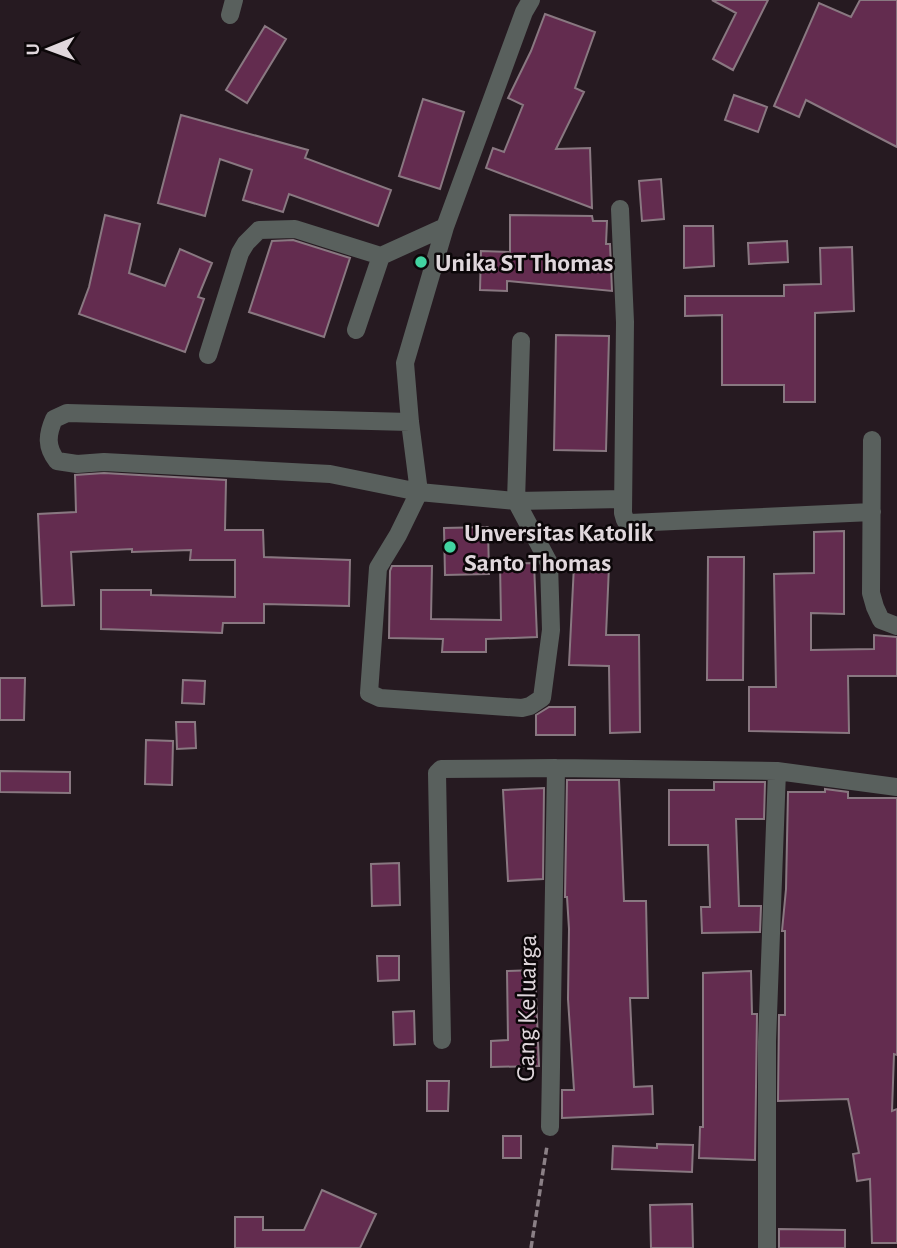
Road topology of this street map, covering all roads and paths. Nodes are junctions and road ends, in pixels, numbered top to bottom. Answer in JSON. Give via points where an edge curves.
{"nodes":[{"id":1,"x":531,"y":0,"type":"edge"},
{"id":2,"x":620,"y":209,"type":"dead end"},
{"id":3,"x":445,"y":227,"type":"junction"},
{"id":4,"x":381,"y":256,"type":"junction"},
{"id":5,"x":356,"y":330,"type":"dead end"},
{"id":6,"x":522,"y":341,"type":"dead end"},
{"id":7,"x":208,"y":355,"type":"dead end"},
{"id":8,"x":410,"y":422,"type":"junction"},
{"id":9,"x":872,"y":440,"type":"dead end"},
{"id":10,"x":419,"y":492,"type":"junction"},
{"id":11,"x":623,"y":499,"type":"junction"},
{"id":12,"x":516,"y":501,"type":"junction"},
{"id":13,"x":872,"y":512,"type":"junction"},
{"id":14,"x":897,"y":626,"type":"edge"},
{"id":15,"x":556,"y":768,"type":"junction"},
{"id":16,"x":777,"y":771,"type":"junction"},
{"id":17,"x":897,"y":787,"type":"edge"},
{"id":18,"x":442,"y":1040,"type":"dead end"},
{"id":19,"x":550,"y":1127,"type":"joint"},
{"id":20,"x":531,"y":1248,"type":"edge"},
{"id":21,"x":767,"y":1248,"type":"edge"}],
"edges":[{"from":1,"to":3,"type":"street"},
{"from":2,"to":11,"type":"street","via":[[625,322]]},
{"from":3,"to":4,"type":"street"},
{"from":3,"to":8,"type":"street","via":[[405,363]]},
{"from":4,"to":5,"type":"street"},
{"from":4,"to":7,"type":"street","via":[[295,229],[259,230],[240,253]]},
{"from":6,"to":12,"type":"street"},
{"from":8,"to":10,"type":"street"},
{"from":8,"to":10,"type":"street","via":[[78,412],[54,419],[48,432],[49,451],[57,461],[77,464],[330,474]]},
{"from":9,"to":13,"type":"street"},
{"from":10,"to":12,"type":"street"},
{"from":10,"to":12,"type":"street","via":[[378,568],[369,690],[373,697],[522,708],[542,698],[551,630],[548,563]]},
{"from":11,"to":12,"type":"street"},
{"from":11,"to":13,"type":"street","via":[[624,517],[630,523]]},
{"from":13,"to":14,"type":"street","via":[[874,607],[881,620]]},
{"from":15,"to":16,"type":"street"},
{"from":15,"to":18,"type":"street","via":[[441,769],[437,773]]},
{"from":15,"to":19,"type":"street","name":"Gang Keluarga"},
{"from":16,"to":17,"type":"street"},
{"from":16,"to":21,"type":"street","via":[[767,1042]]},
{"from":19,"to":20,"type":"path"}]}
